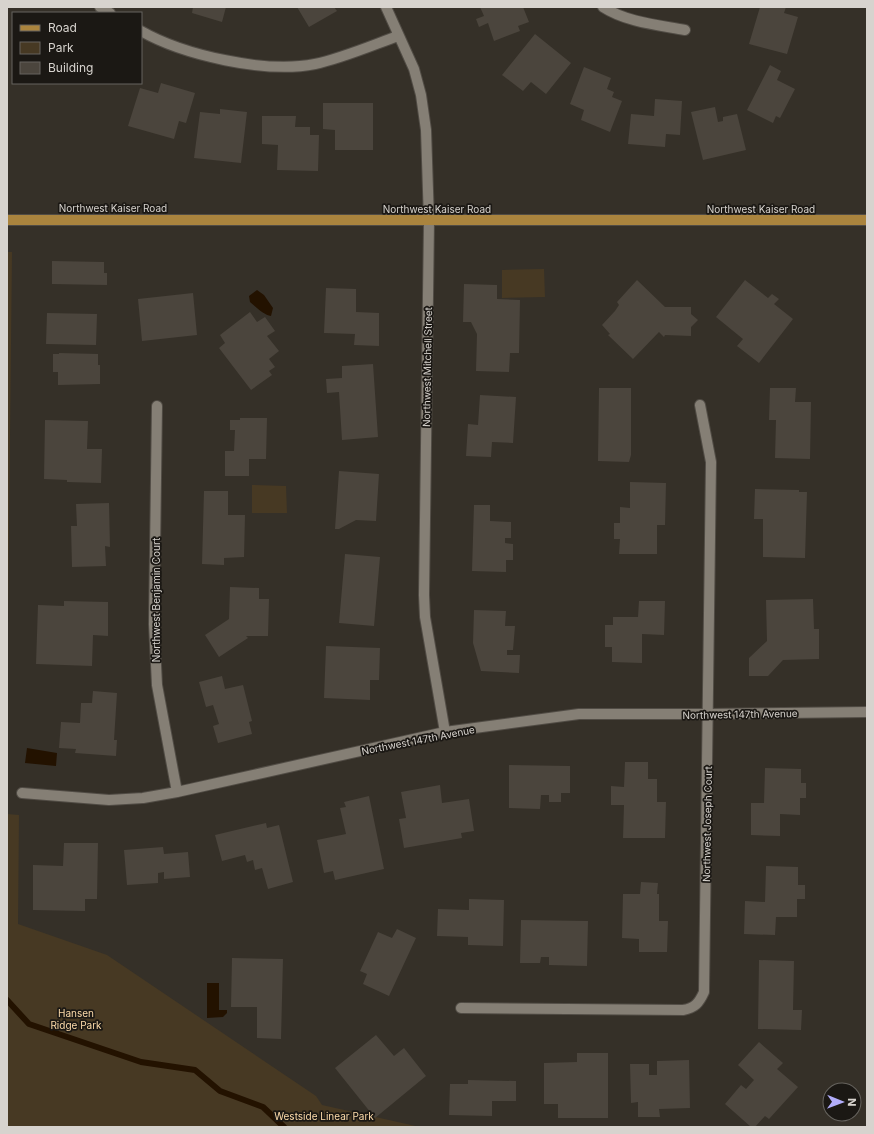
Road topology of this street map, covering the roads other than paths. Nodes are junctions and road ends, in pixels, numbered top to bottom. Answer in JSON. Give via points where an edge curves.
{"nodes":[{"id":1,"x":386,"y":7,"type":"edge"},
{"id":2,"x":603,"y":7,"type":"edge"},
{"id":3,"x":685,"y":30,"type":"dead end"},
{"id":4,"x":142,"y":32,"type":"edge"},
{"id":5,"x":398,"y":36,"type":"junction"},
{"id":6,"x":7,"y":220,"type":"edge"},
{"id":7,"x":867,"y":220,"type":"edge"},
{"id":8,"x":429,"y":221,"type":"junction"},
{"id":9,"x":700,"y":405,"type":"dead end"},
{"id":10,"x":157,"y":406,"type":"dead end"},
{"id":11,"x":867,"y":712,"type":"edge"},
{"id":12,"x":708,"y":714,"type":"junction"},
{"id":13,"x":445,"y":732,"type":"junction"},
{"id":14,"x":177,"y":792,"type":"junction"},
{"id":15,"x":22,"y":793,"type":"dead end"},
{"id":16,"x":461,"y":1008,"type":"dead end"}],
"edges":[{"from":1,"to":5,"type":"street","name":"Northwest Mitchell Street"},
{"from":2,"to":3,"type":"street","via":[[610,12],[638,21]]},
{"from":4,"to":5,"type":"street","via":[[157,40],[209,56],[274,68],[315,64]]},
{"from":5,"to":8,"type":"street","name":"Northwest Mitchell Street","via":[[414,70],[421,95],[426,130]]},
{"from":6,"to":8,"type":"main road","name":"Northwest Kaiser Road"},
{"from":7,"to":8,"type":"main road","name":"Northwest Kaiser Road"},
{"from":8,"to":13,"type":"street","name":"Northwest Mitchell Street","via":[[424,595],[425,617]]},
{"from":9,"to":12,"type":"street","name":"Northwest Joseph Court","via":[[711,462]]},
{"from":10,"to":14,"type":"street","name":"Northwest Benjamin Court","via":[[154,624],[157,686]]},
{"from":11,"to":12,"type":"street","name":"Northwest 147th Avenue"},
{"from":12,"to":13,"type":"street","name":"Northwest 147th Avenue","via":[[579,714]]},
{"from":12,"to":16,"type":"street","name":"Northwest Joseph Court","via":[[704,992],[699,1003],[683,1010]]},
{"from":13,"to":14,"type":"street","name":"Northwest 147th Avenue"},
{"from":14,"to":15,"type":"street","name":"Northwest 147th Avenue","via":[[109,800]]}]}
